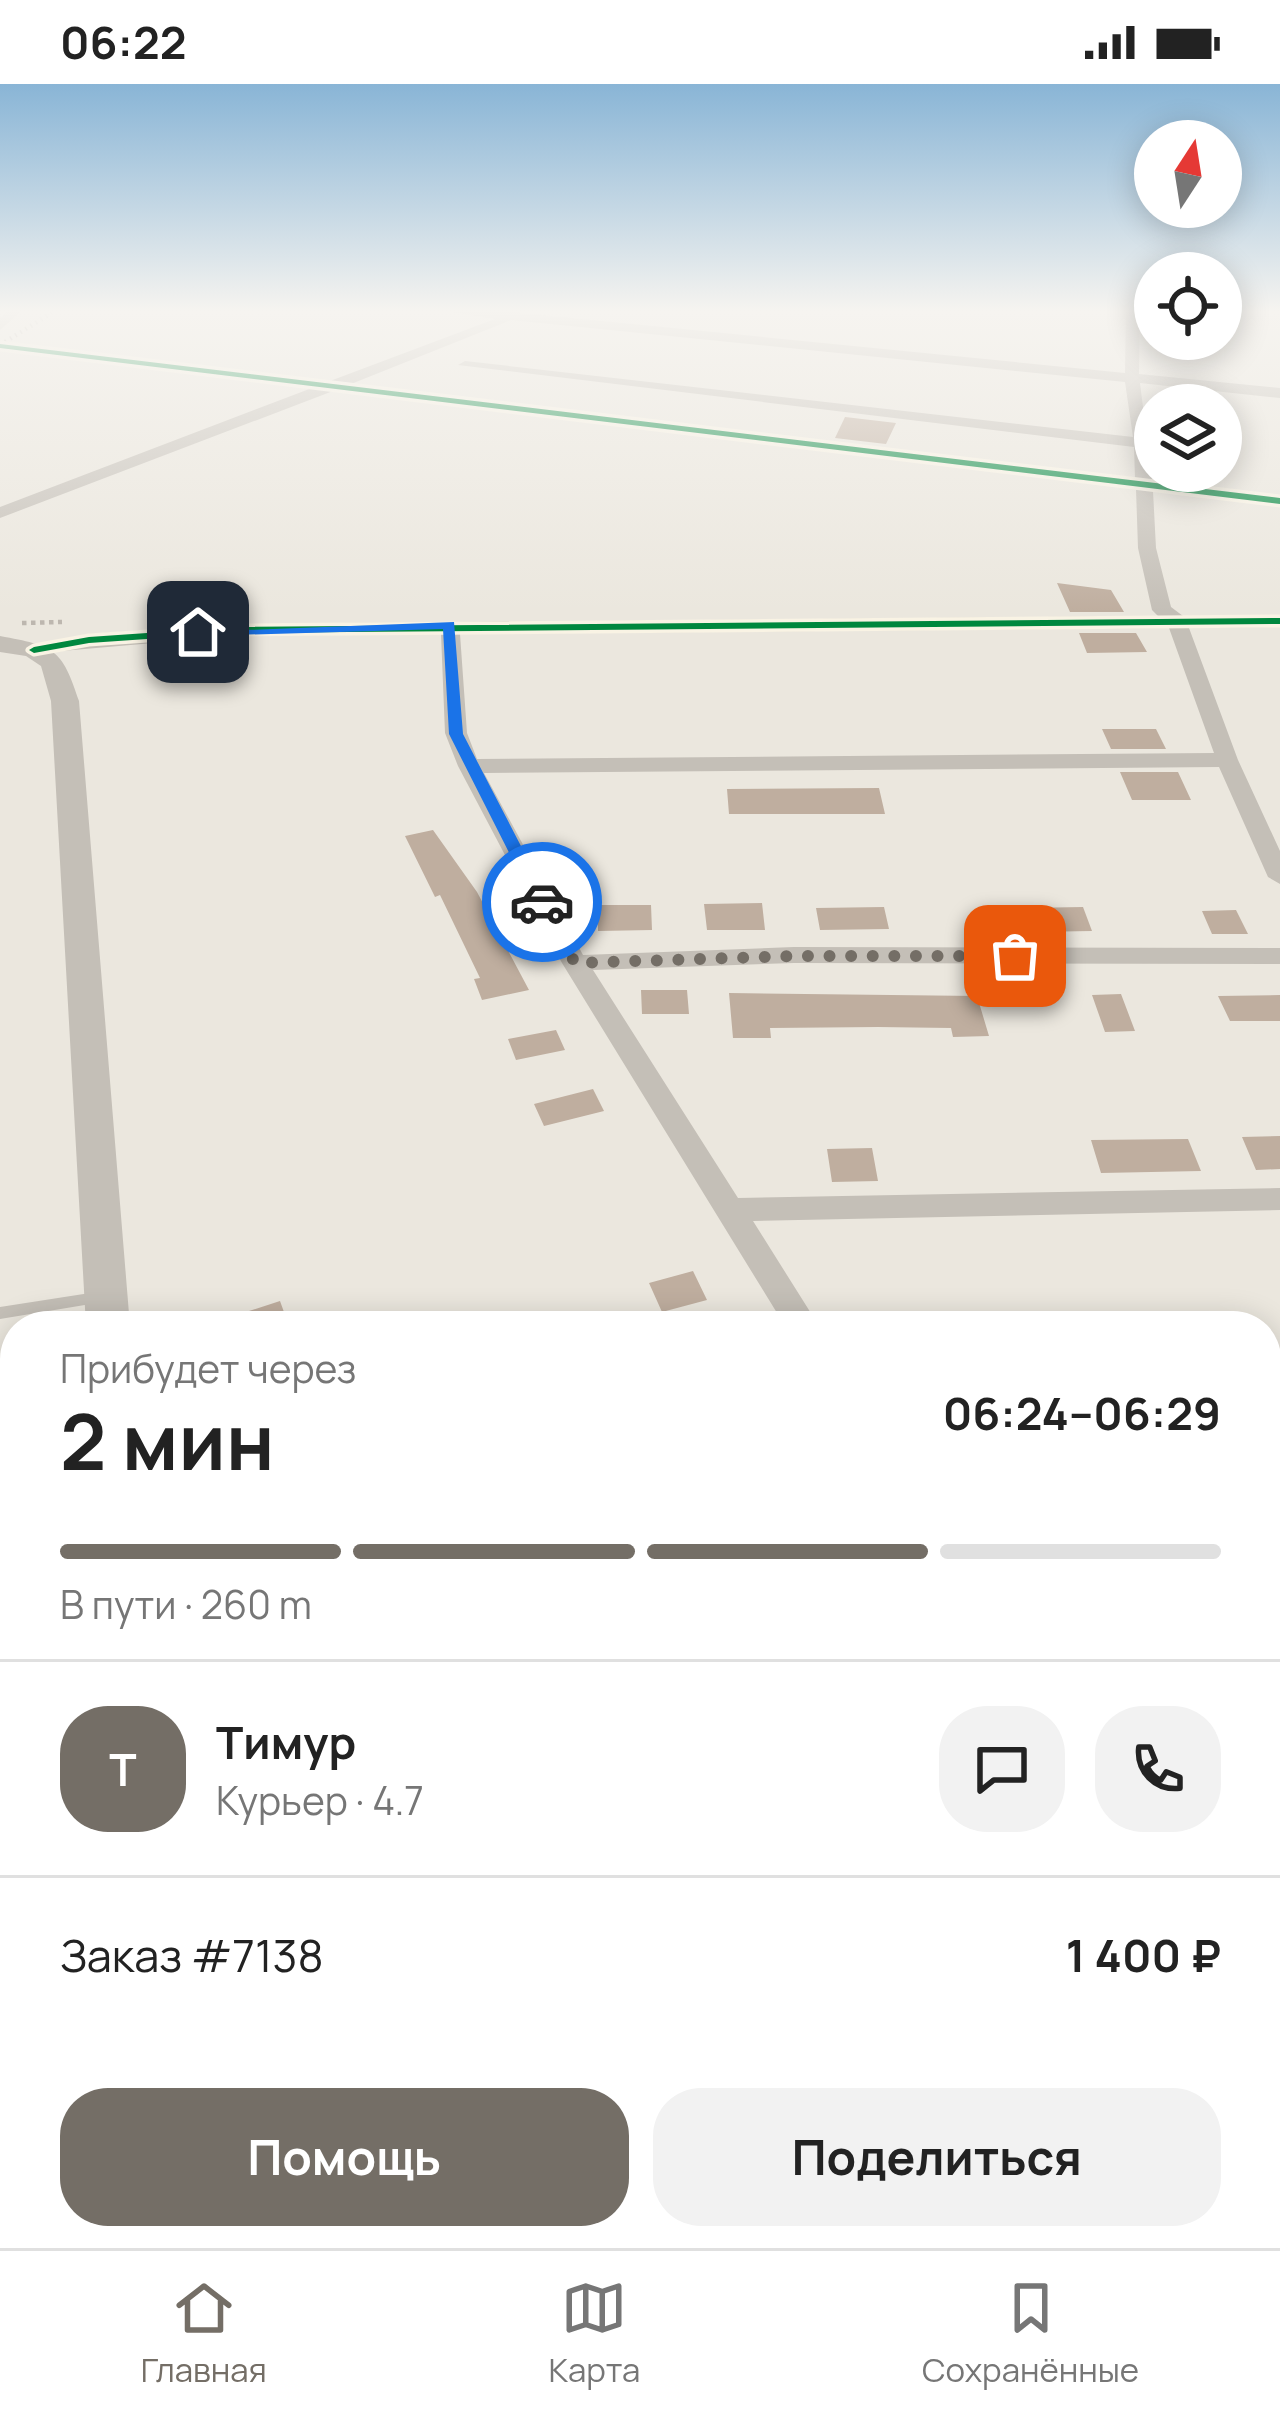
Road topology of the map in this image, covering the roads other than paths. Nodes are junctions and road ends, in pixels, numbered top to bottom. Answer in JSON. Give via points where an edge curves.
{"nodes":[{"id":1,"x":265,"y":410,"type":"edge"},
{"id":2,"x":518,"y":410,"type":"edge"},
{"id":3,"x":855,"y":410,"type":"edge"},
{"id":4,"x":1134,"y":442,"type":"edge"},
{"id":5,"x":1134,"y":483,"type":"edge"},
{"id":6,"x":1142,"y":492,"type":"edge"},
{"id":7,"x":1206,"y":492,"type":"edge"},
{"id":8,"x":1280,"y":501,"type":"edge"},
{"id":9,"x":0,"y":513,"type":"edge"},
{"id":10,"x":1176,"y":620,"type":"junction"},
{"id":11,"x":1280,"y":621,"type":"edge"},
{"id":12,"x":449,"y":625,"type":"junction"},
{"id":13,"x":19,"y":639,"type":"edge"},
{"id":14,"x":1227,"y":760,"type":"junction"},
{"id":15,"x":469,"y":766,"type":"junction"},
{"id":16,"x":1280,"y":877,"type":"edge"},
{"id":17,"x":1280,"y":956,"type":"edge"},
{"id":18,"x":575,"y":963,"type":"junction"},
{"id":19,"x":1280,"y":1199,"type":"edge"},
{"id":20,"x":729,"y":1210,"type":"junction"},
{"id":21,"x":107,"y":1311,"type":"edge"},
{"id":22,"x":793,"y":1311,"type":"edge"}],
"edges":[{"from":1,"to":9,"type":"street"},
{"from":2,"to":5,"type":"street"},
{"from":3,"to":4,"type":"street"},
{"from":6,"to":10,"type":"street","via":[[1162,610]]},
{"from":7,"to":8,"type":"street"},
{"from":10,"to":11,"type":"street"},
{"from":10,"to":12,"type":"street"},
{"from":10,"to":14,"type":"street"},
{"from":12,"to":13,"type":"street"},
{"from":12,"to":15,"type":"street","via":[[456,734]]},
{"from":13,"to":21,"type":"street","via":[[53,662],[65,701]]},
{"from":14,"to":15,"type":"street"},
{"from":14,"to":16,"type":"street"},
{"from":15,"to":18,"type":"street"},
{"from":17,"to":18,"type":"street"},
{"from":18,"to":20,"type":"street"},
{"from":19,"to":20,"type":"street"},
{"from":20,"to":22,"type":"street"}]}
